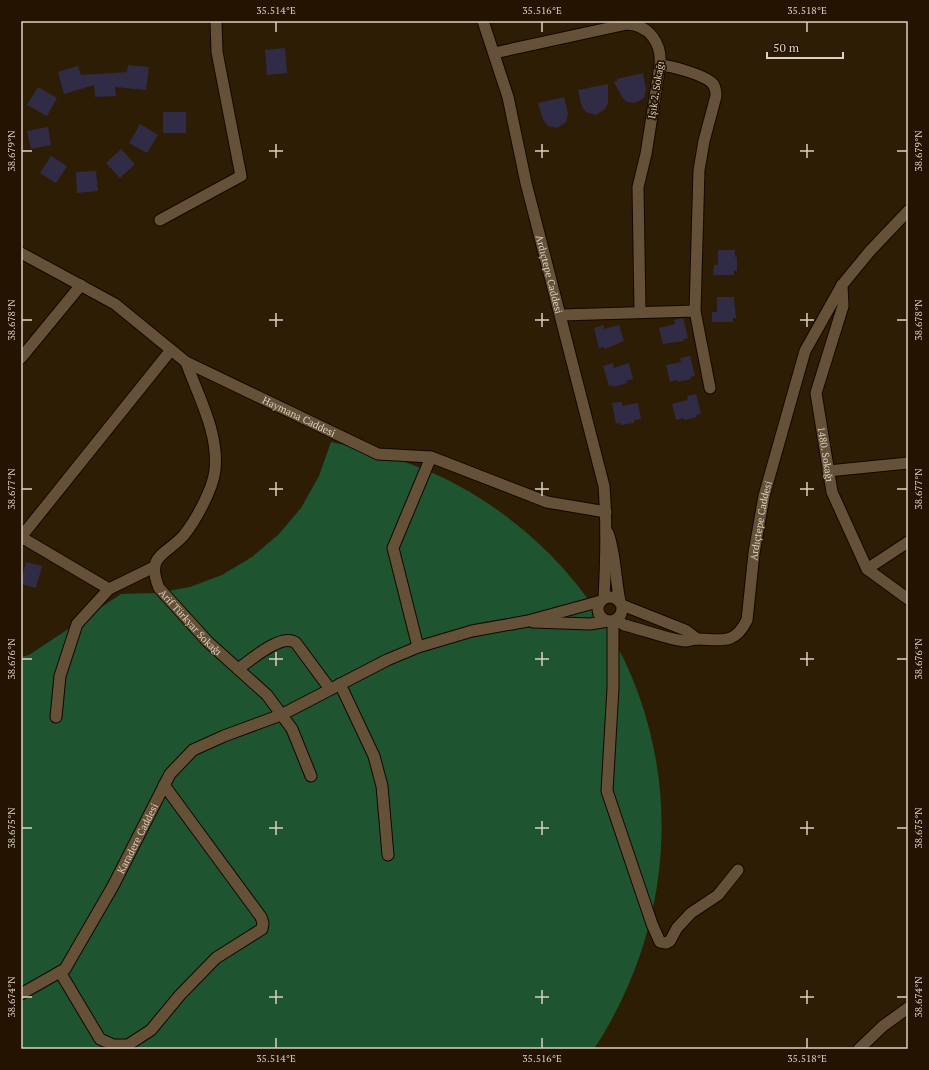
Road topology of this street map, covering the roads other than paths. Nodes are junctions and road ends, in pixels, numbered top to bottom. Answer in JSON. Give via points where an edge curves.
{"nodes":[{"id":1,"x":216,"y":21,"type":"edge"},
{"id":2,"x":484,"y":21,"type":"edge"},
{"id":3,"x":494,"y":53,"type":"junction"},
{"id":4,"x":660,"y":65,"type":"junction"},
{"id":5,"x":908,"y":211,"type":"edge"},
{"id":6,"x":160,"y":220,"type":"dead end"},
{"id":7,"x":21,"y":253,"type":"edge"},
{"id":8,"x":81,"y":285,"type":"junction"},
{"id":9,"x":842,"y":285,"type":"junction"},
{"id":10,"x":640,"y":311,"type":"junction"},
{"id":11,"x":695,"y":311,"type":"junction"},
{"id":12,"x":561,"y":315,"type":"junction"},
{"id":13,"x":170,"y":350,"type":"junction"},
{"id":14,"x":21,"y":358,"type":"edge"},
{"id":15,"x":186,"y":362,"type":"junction"},
{"id":16,"x":710,"y":388,"type":"dead end"},
{"id":17,"x":431,"y":457,"type":"junction"},
{"id":18,"x":908,"y":463,"type":"edge"},
{"id":19,"x":828,"y":471,"type":"junction"},
{"id":20,"x":606,"y":512,"type":"junction"},
{"id":21,"x":607,"y":530,"type":"junction"},
{"id":22,"x":21,"y":537,"type":"edge"},
{"id":23,"x":908,"y":542,"type":"edge"},
{"id":24,"x":154,"y":567,"type":"junction"},
{"id":25,"x":867,"y":569,"type":"junction"},
{"id":26,"x":109,"y":589,"type":"junction"},
{"id":27,"x":908,"y":599,"type":"edge"},
{"id":28,"x":602,"y":600,"type":"junction"},
{"id":29,"x":621,"y":603,"type":"junction"},
{"id":30,"x":528,"y":621,"type":"junction"},
{"id":31,"x":613,"y":621,"type":"junction"},
{"id":32,"x":697,"y":639,"type":"junction"},
{"id":33,"x":418,"y":647,"type":"junction"},
{"id":34,"x":238,"y":669,"type":"junction"},
{"id":35,"x":335,"y":686,"type":"junction"},
{"id":36,"x":281,"y":715,"type":"junction"},
{"id":37,"x":56,"y":717,"type":"dead end"},
{"id":38,"x":311,"y":776,"type":"dead end"},
{"id":39,"x":164,"y":785,"type":"junction"},
{"id":40,"x":388,"y":855,"type":"dead end"},
{"id":41,"x":738,"y":870,"type":"dead end"},
{"id":42,"x":60,"y":972,"type":"junction"},
{"id":43,"x":21,"y":994,"type":"edge"},
{"id":44,"x":908,"y":1008,"type":"edge"},
{"id":45,"x":104,"y":1041,"type":"junction"},
{"id":46,"x":95,"y":1049,"type":"edge"},
{"id":47,"x":859,"y":1049,"type":"edge"}],
"edges":[{"from":1,"to":6,"type":"street","via":[[217,52],[241,176]]},
{"from":2,"to":3,"type":"street","name":"Ardıçtepe Caddesi"},
{"from":3,"to":4,"type":"street","name":"Işık 2. Sokağı","via":[[634,24],[641,26],[654,37],[661,55]]},
{"from":3,"to":12,"type":"street","name":"Ardıçtepe Caddesi","via":[[508,97],[526,183]]},
{"from":4,"to":10,"type":"street","name":"Işık 2. Sokağı","via":[[646,154],[638,187]]},
{"from":4,"to":11,"type":"street","via":[[676,67],[710,81],[716,91],[698,170]]},
{"from":5,"to":9,"type":"street","name":"Ardıçtepe Caddesi","via":[[870,250]]},
{"from":7,"to":8,"type":"street","name":"Haymana Caddesi"},
{"from":8,"to":13,"type":"street","name":"Haymana Caddesi","via":[[115,304]]},
{"from":8,"to":14,"type":"street"},
{"from":9,"to":19,"type":"street","name":"1480. Sokağı","via":[[843,306],[816,393]]},
{"from":9,"to":32,"type":"street","name":"Ardıçtepe Caddesi","via":[[805,351],[779,439],[759,524],[747,620],[731,638],[714,641]]},
{"from":10,"to":11,"type":"street"},
{"from":10,"to":12,"type":"street"},
{"from":11,"to":16,"type":"street"},
{"from":12,"to":20,"type":"street","name":"Ardıçtepe Caddesi","via":[[604,486]]},
{"from":13,"to":15,"type":"street","name":"Haymana Caddesi"},
{"from":13,"to":22,"type":"street"},
{"from":15,"to":17,"type":"street","name":"Haymana Caddesi","via":[[378,454]]},
{"from":15,"to":24,"type":"street","via":[[215,445],[215,471],[197,518],[182,536],[164,551]]},
{"from":17,"to":20,"type":"street","name":"Haymana Caddesi","via":[[548,502]]},
{"from":17,"to":33,"type":"street","via":[[393,548]]},
{"from":18,"to":19,"type":"street"},
{"from":19,"to":25,"type":"street","name":"1480. Sokağı","via":[[832,492]]},
{"from":20,"to":21,"type":"street","name":"Ardıçtepe Caddesi"},
{"from":21,"to":28,"type":"street","name":"Ardıçtepe Caddesi"},
{"from":21,"to":29,"type":"street","name":"Ardıçtepe Caddesi","via":[[612,544],[615,578]]},
{"from":22,"to":26,"type":"street"},
{"from":23,"to":25,"type":"street"},
{"from":24,"to":26,"type":"street"},
{"from":24,"to":34,"type":"street","name":"Arif Türkyar Sokağı","via":[[159,588],[208,642]]},
{"from":25,"to":27,"type":"street","name":"1480. Sokağı"},
{"from":26,"to":37,"type":"street","via":[[77,624],[60,676]]},
{"from":28,"to":29,"type":"street","via":[[612,597]]},
{"from":28,"to":30,"type":"street"},
{"from":28,"to":31,"type":"street","via":[[598,605],[599,614],[604,620]]},
{"from":29,"to":31,"type":"street","via":[[622,613]]},
{"from":29,"to":32,"type":"street","name":"Ardıçtepe Caddesi","via":[[685,630]]},
{"from":30,"to":31,"type":"street","via":[[590,624]]},
{"from":30,"to":33,"type":"street","name":"Karadere Caddesi","via":[[472,631]]},
{"from":31,"to":32,"type":"street","name":"Ardıçtepe Caddesi","via":[[683,641]]},
{"from":31,"to":41,"type":"street","via":[[607,791],[660,942],[670,941],[677,928],[691,913],[718,895]]},
{"from":33,"to":35,"type":"street","name":"Karadere Caddesi"},
{"from":34,"to":35,"type":"street","via":[[282,640],[291,640]]},
{"from":34,"to":36,"type":"street","name":"Arif Türkyar Sokağı","via":[[266,695]]},
{"from":35,"to":36,"type":"street","name":"Karadere Caddesi"},
{"from":35,"to":40,"type":"street","via":[[369,741],[379,771]]},
{"from":36,"to":38,"type":"street","name":"Arif Türkyar Sokağı","via":[[292,729]]},
{"from":36,"to":39,"type":"street","name":"Karadere Caddesi","via":[[193,750],[170,774]]},
{"from":39,"to":42,"type":"street","name":"Karadere Caddesi","via":[[113,886],[65,969]]},
{"from":39,"to":45,"type":"street","via":[[261,917],[263,926],[260,931],[216,958],[151,1030],[128,1045],[113,1046]]},
{"from":42,"to":43,"type":"street","name":"Karadere Caddesi"},
{"from":42,"to":45,"type":"street"},
{"from":44,"to":47,"type":"street","via":[[883,1026]]},
{"from":45,"to":46,"type":"street"}]}
